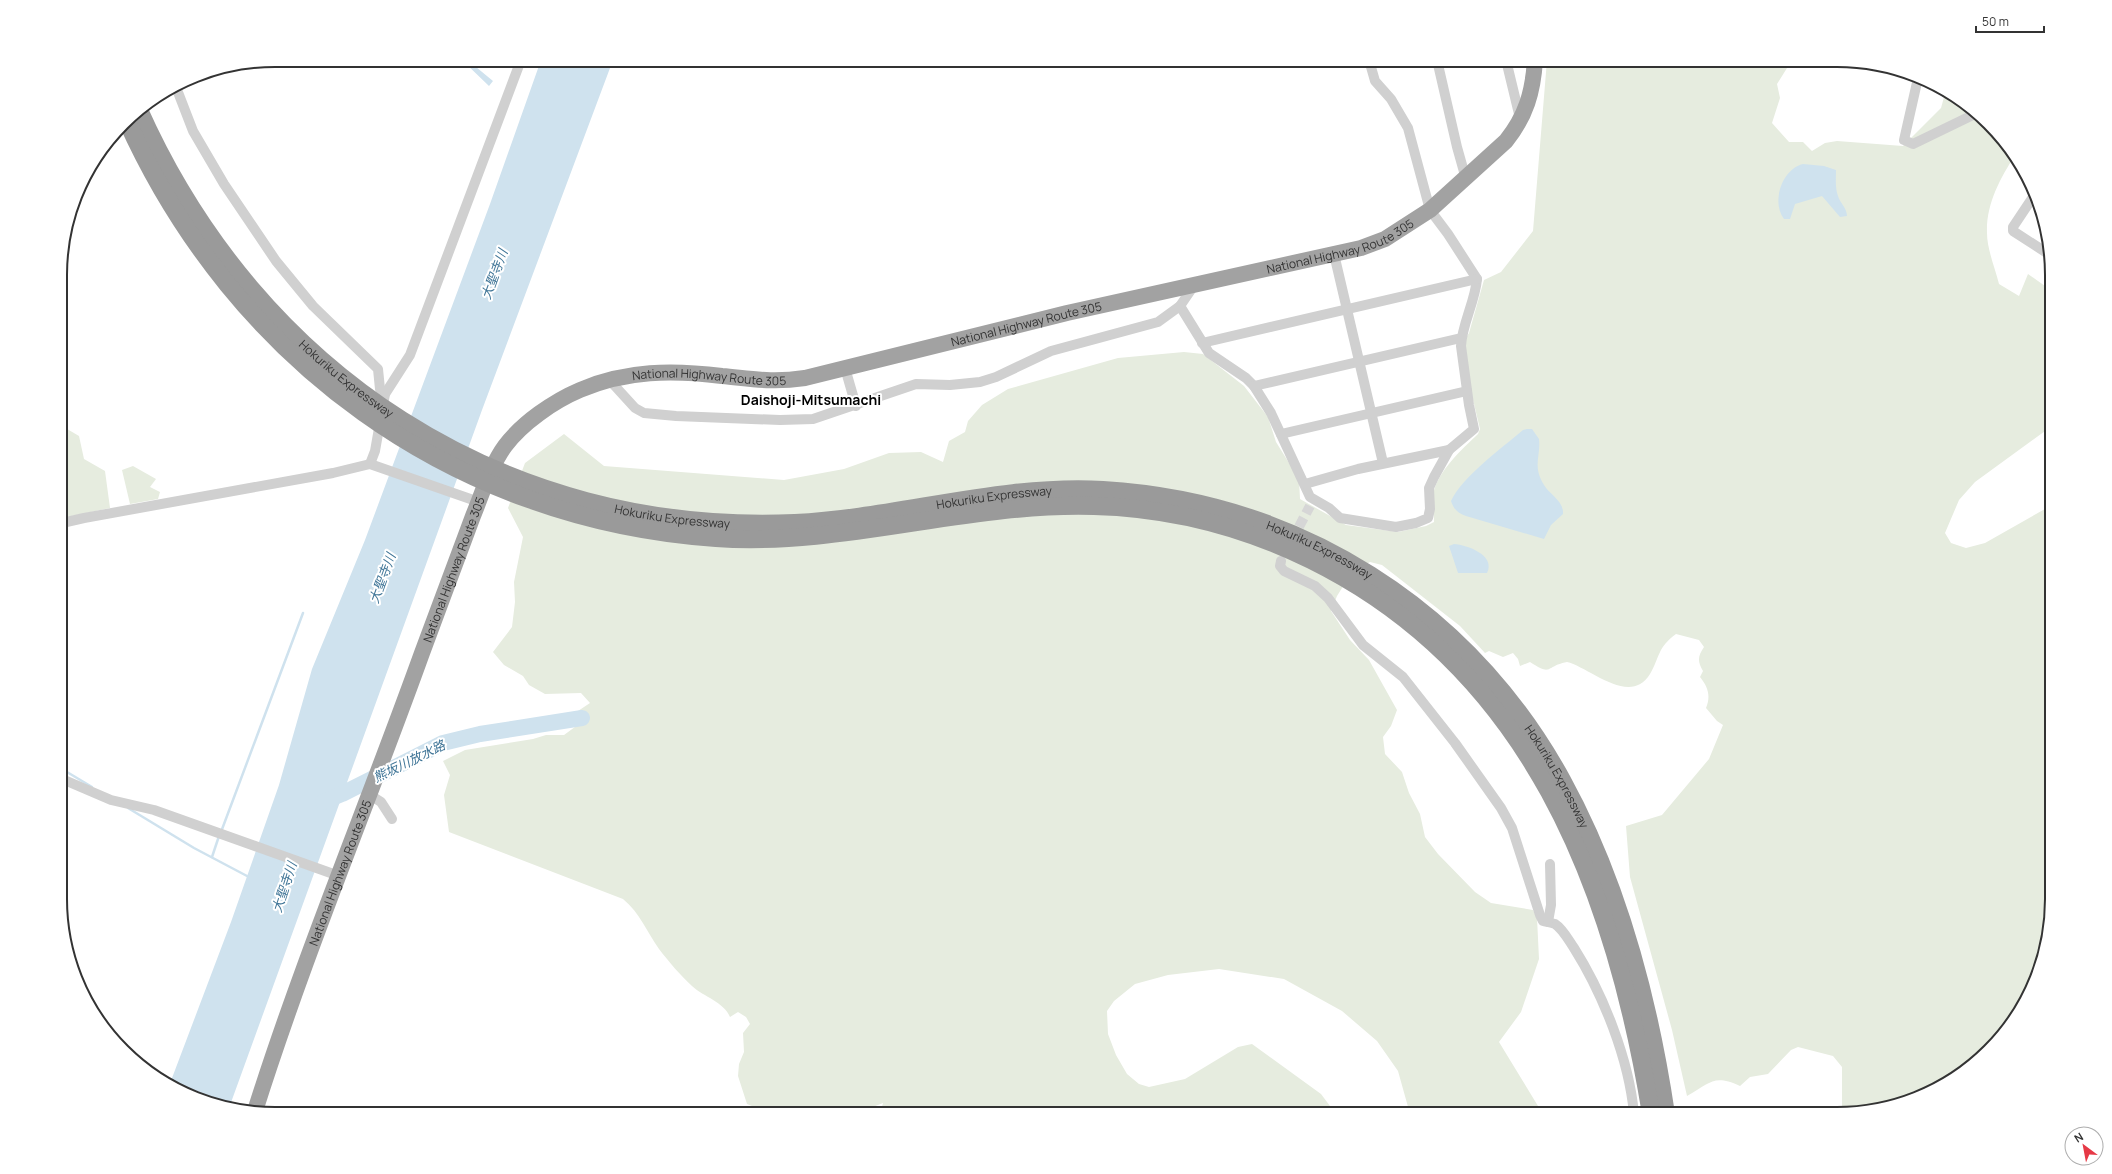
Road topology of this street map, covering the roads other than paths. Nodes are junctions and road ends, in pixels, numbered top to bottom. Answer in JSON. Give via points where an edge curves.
{"nodes":[{"id":1,"x":518,"y":67,"type":"edge"},
{"id":2,"x":1371,"y":67,"type":"edge"},
{"id":3,"x":1439,"y":67,"type":"edge"},
{"id":4,"x":1508,"y":67,"type":"edge"},
{"id":5,"x":1534,"y":67,"type":"edge"},
{"id":6,"x":1917,"y":83,"type":"edge"},
{"id":7,"x":178,"y":91,"type":"edge"},
{"id":8,"x":142,"y":116,"type":"edge"},
{"id":9,"x":1971,"y":117,"type":"edge"},
{"id":10,"x":1521,"y":120,"type":"junction"},
{"id":11,"x":130,"y":126,"type":"edge"},
{"id":12,"x":1466,"y":179,"type":"junction"},
{"id":13,"x":2031,"y":200,"type":"edge"},
{"id":14,"x":1430,"y":210,"type":"junction"},
{"id":15,"x":2043,"y":250,"type":"edge"},
{"id":16,"x":1334,"y":254,"type":"junction"},
{"id":17,"x":1477,"y":279,"type":"junction"},
{"id":18,"x":1193,"y":287,"type":"junction"},
{"id":19,"x":1180,"y":306,"type":"junction"},
{"id":20,"x":1347,"y":310,"type":"junction"},
{"id":21,"x":271,"y":323,"type":"junction"},
{"id":22,"x":1461,"y":338,"type":"junction"},
{"id":23,"x":1202,"y":343,"type":"junction"},
{"id":24,"x":1358,"y":361,"type":"junction"},
{"id":25,"x":845,"y":368,"type":"junction"},
{"id":26,"x":606,"y":380,"type":"junction"},
{"id":27,"x":1254,"y":386,"type":"junction"},
{"id":28,"x":1467,"y":391,"type":"junction"},
{"id":29,"x":385,"y":394,"type":"junction"},
{"id":30,"x":856,"y":406,"type":"junction"},
{"id":31,"x":1370,"y":413,"type":"junction"},
{"id":32,"x":1281,"y":434,"type":"junction"},
{"id":33,"x":1449,"y":450,"type":"junction"},
{"id":34,"x":1383,"y":463,"type":"junction"},
{"id":35,"x":370,"y":464,"type":"junction"},
{"id":36,"x":1305,"y":484,"type":"junction"},
{"id":37,"x":522,"y":489,"type":"junction"},
{"id":38,"x":475,"y":500,"type":"junction"},
{"id":39,"x":67,"y":522,"type":"edge"},
{"id":40,"x":1281,"y":561,"type":"dead end"},
{"id":41,"x":67,"y":781,"type":"edge"},
{"id":42,"x":371,"y":792,"type":"junction"},
{"id":43,"x":392,"y":819,"type":"dead end"},
{"id":44,"x":1550,"y":864,"type":"dead end"},
{"id":45,"x":339,"y":876,"type":"junction"},
{"id":46,"x":1548,"y":922,"type":"junction"},
{"id":47,"x":257,"y":1106,"type":"edge"},
{"id":48,"x":1633,"y":1107,"type":"edge"},
{"id":49,"x":1650,"y":1107,"type":"edge"},
{"id":50,"x":1665,"y":1107,"type":"edge"}],
"edges":[{"from":1,"to":29,"type":"street","via":[[410,355]]},
{"from":2,"to":14,"type":"street","via":[[1375,81],[1397,107],[1410,133]]},
{"from":3,"to":12,"type":"street","via":[[1456,147]]},
{"from":4,"to":10,"type":"street"},
{"from":5,"to":10,"type":"highway","name":"National Highway Route 305","via":[[1530,97]]},
{"from":6,"to":9,"type":"street","via":[[1904,140],[1913,144]]},
{"from":7,"to":29,"type":"street","via":[[194,131],[224,184],[276,261],[313,306],[378,369],[380,389]]},
{"from":8,"to":21,"type":"highway","name":"Hokuriku Expressway","via":[[166,164],[207,232],[253,292]]},
{"from":10,"to":12,"type":"highway","name":"National Highway Route 305","via":[[1506,141]]},
{"from":11,"to":21,"type":"highway","name":"Hokuriku Expressway","via":[[152,171],[217,272]]},
{"from":12,"to":14,"type":"highway","name":"National Highway Route 305"},
{"from":13,"to":15,"type":"street","via":[[2013,227],[2013,231]]},
{"from":14,"to":16,"type":"highway","name":"National Highway Route 305","via":[[1374,244]]},
{"from":14,"to":17,"type":"street"},
{"from":16,"to":18,"type":"highway","name":"National Highway Route 305"},
{"from":16,"to":20,"type":"street"},
{"from":17,"to":20,"type":"street"},
{"from":17,"to":22,"type":"street","via":[[1473,303]]},
{"from":18,"to":19,"type":"street"},
{"from":18,"to":25,"type":"highway","name":"National Highway Route 305","via":[[1067,313]]},
{"from":19,"to":23,"type":"street"},
{"from":19,"to":30,"type":"street","via":[[1158,322],[1051,351],[980,382],[950,386],[916,384]]},
{"from":20,"to":23,"type":"street"},
{"from":20,"to":24,"type":"street"},
{"from":21,"to":37,"type":"highway","name":"Hokuriku Expressway","via":[[325,384],[384,427],[443,462]]},
{"from":22,"to":24,"type":"street"},
{"from":22,"to":28,"type":"street"},
{"from":23,"to":27,"type":"street","via":[[1209,353]]},
{"from":24,"to":27,"type":"street"},
{"from":24,"to":31,"type":"street"},
{"from":25,"to":26,"type":"highway","name":"National Highway Route 305","via":[[805,378],[777,381],[666,372],[648,372]]},
{"from":25,"to":30,"type":"street"},
{"from":26,"to":30,"type":"street","via":[[635,408],[644,412],[676,416],[813,419]]},
{"from":26,"to":38,"type":"highway","name":"National Highway Route 305","via":[[551,405],[511,440]]},
{"from":27,"to":32,"type":"street"},
{"from":28,"to":31,"type":"street"},
{"from":28,"to":33,"type":"street","via":[[1474,429]]},
{"from":29,"to":35,"type":"street"},
{"from":31,"to":32,"type":"street"},
{"from":31,"to":34,"type":"street"},
{"from":32,"to":36,"type":"street"},
{"from":33,"to":34,"type":"street"},
{"from":33,"to":36,"type":"street","via":[[1429,488],[1430,509],[1428,518],[1423,521],[1396,527],[1340,518],[1329,508],[1312,503]]},
{"from":34,"to":36,"type":"street"},
{"from":35,"to":38,"type":"street"},
{"from":35,"to":39,"type":"street"},
{"from":37,"to":49,"type":"highway","name":"Hokuriku Expressway","via":[[600,521],[638,529],[720,538],[805,537],[971,514],[1056,506],[1136,509],[1207,521],[1240,531],[1270,541],[1329,569],[1390,607],[1442,650],[1488,698],[1531,759],[1564,821],[1595,893],[1608,931],[1640,1052]]},
{"from":37,"to":50,"type":"highway","name":"Hokuriku Expressway","via":[[640,514],[686,520],[762,524],[841,518],[1009,494],[1095,490],[1137,493],[1181,500],[1246,516],[1292,533],[1335,554],[1399,593],[1454,640],[1500,688],[1551,762],[1579,815],[1621,921],[1647,1012]]},
{"from":38,"to":42,"type":"highway","name":"National Highway Route 305"},
{"from":40,"to":46,"type":"street","via":[[1280,566],[1284,571],[1311,583],[1328,598],[1363,645],[1403,677],[1455,743],[1501,808],[1512,828],[1540,915],[1543,921]]},
{"from":41,"to":45,"type":"street","via":[[111,800],[154,810]]},
{"from":42,"to":43,"type":"street"},
{"from":42,"to":45,"type":"highway","name":"National Highway Route 305"},
{"from":44,"to":46,"type":"street","via":[[1551,905]]},
{"from":45,"to":47,"type":"highway","name":"National Highway Route 305"},
{"from":46,"to":48,"type":"street","via":[[1556,925],[1566,937],[1591,975],[1602,998],[1624,1066]]}]}
